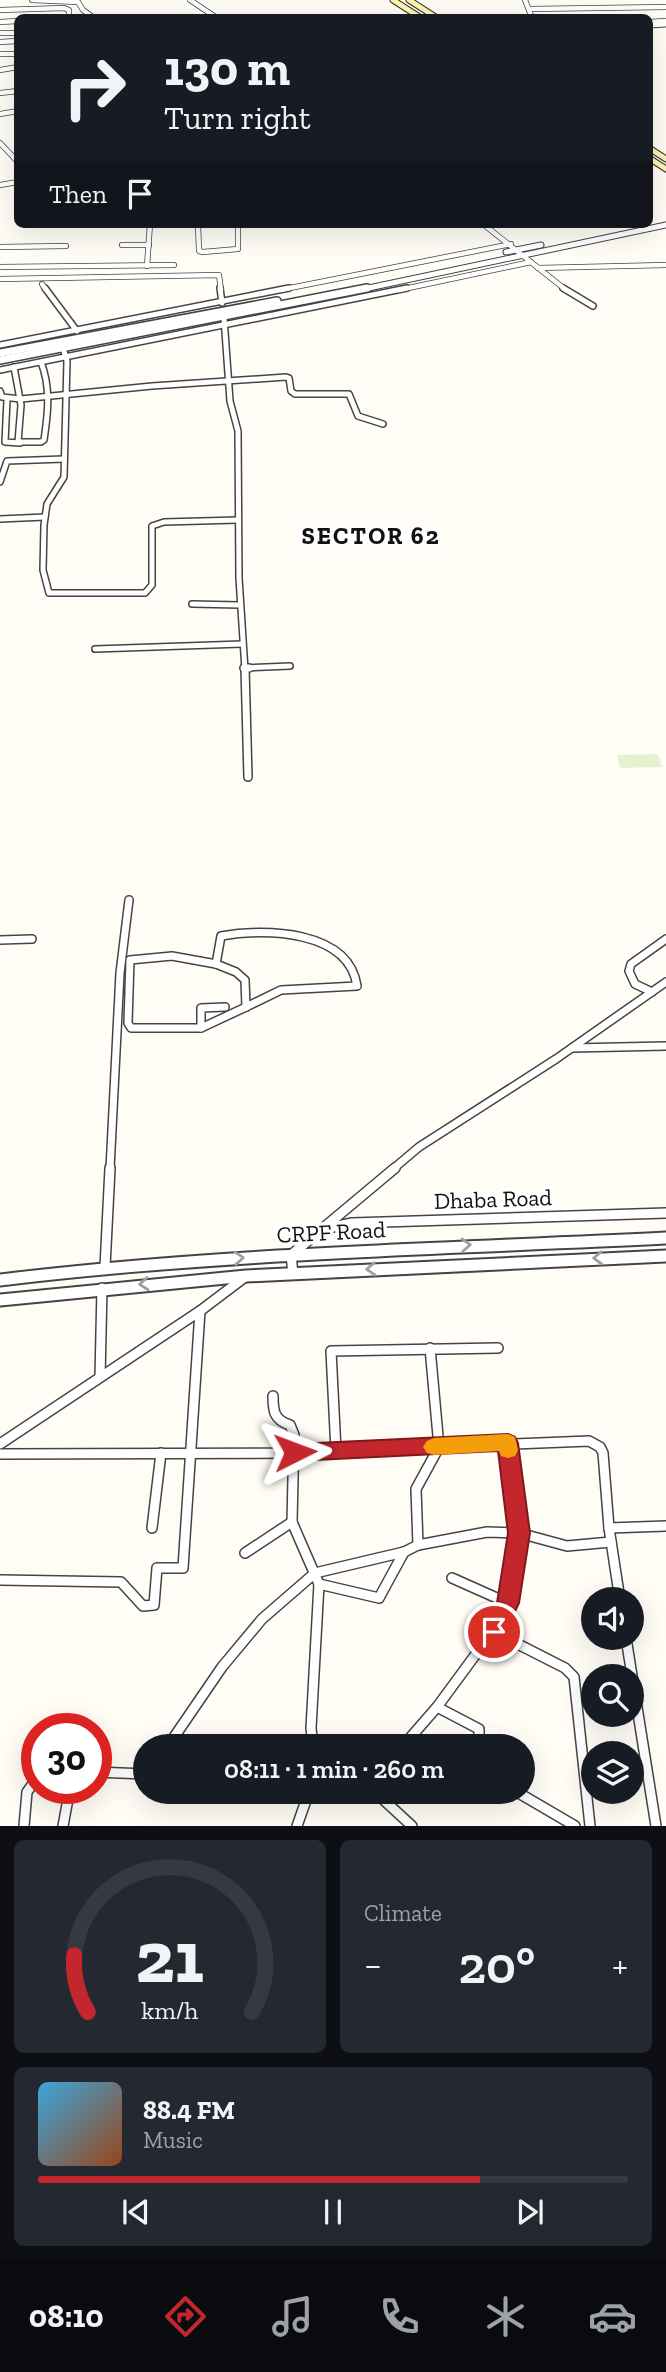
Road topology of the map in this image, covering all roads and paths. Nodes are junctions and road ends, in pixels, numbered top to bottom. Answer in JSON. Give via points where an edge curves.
{"nodes":[{"id":1,"x":32,"y":0,"type":"edge"},
{"id":2,"x":190,"y":0,"type":"edge"},
{"id":3,"x":393,"y":0,"type":"edge"},
{"id":4,"x":408,"y":0,"type":"edge"},
{"id":5,"x":525,"y":0,"type":"edge"},
{"id":6,"x":566,"y":0,"type":"edge"},
{"id":7,"x":600,"y":0,"type":"edge"},
{"id":8,"x":641,"y":0,"type":"edge"},
{"id":9,"x":0,"y":7,"type":"edge"},
{"id":10,"x":666,"y":7,"type":"edge"},
{"id":11,"x":604,"y":8,"type":"junction"},
{"id":12,"x":645,"y":8,"type":"junction"},
{"id":13,"x":529,"y":9,"type":"junction"},
{"id":14,"x":569,"y":9,"type":"junction"},
{"id":15,"x":69,"y":14,"type":"edge"},
{"id":16,"x":88,"y":14,"type":"edge"},
{"id":17,"x":211,"y":14,"type":"edge"},
{"id":18,"x":415,"y":14,"type":"edge"},
{"id":19,"x":431,"y":14,"type":"edge"},
{"id":20,"x":531,"y":14,"type":"edge"},
{"id":21,"x":0,"y":143,"type":"edge"},
{"id":22,"x":14,"y":158,"type":"edge"},
{"id":23,"x":150,"y":228,"type":"edge"},
{"id":24,"x":198,"y":228,"type":"edge"},
{"id":25,"x":238,"y":228,"type":"edge"},
{"id":26,"x":489,"y":228,"type":"edge"},
{"id":27,"x":631,"y":228,"type":"edge"},
{"id":28,"x":641,"y":228,"type":"edge"},
{"id":29,"x":511,"y":244,"type":"junction"},
{"id":30,"x":122,"y":245,"type":"dead end"},
{"id":31,"x":149,"y":245,"type":"junction"},
{"id":32,"x":66,"y":246,"type":"dead end"},
{"id":33,"x":0,"y":247,"type":"edge"},
{"id":34,"x":521,"y":252,"type":"junction"},
{"id":35,"x":531,"y":262,"type":"junction"},
{"id":36,"x":174,"y":265,"type":"dead end"},
{"id":37,"x":666,"y":265,"type":"edge"},
{"id":38,"x":147,"y":266,"type":"junction"},
{"id":39,"x":0,"y":267,"type":"edge"},
{"id":40,"x":40,"y":267,"type":"junction"},
{"id":41,"x":538,"y":268,"type":"junction"},
{"id":42,"x":437,"y":273,"type":"junction"},
{"id":43,"x":39,"y":274,"type":"dead end"},
{"id":44,"x":0,"y":279,"type":"edge"},
{"id":45,"x":447,"y":281,"type":"junction"},
{"id":46,"x":42,"y":284,"type":"dead end"},
{"id":47,"x":376,"y":286,"type":"junction"},
{"id":48,"x":386,"y":293,"type":"junction"},
{"id":49,"x":222,"y":303,"type":"junction"},
{"id":50,"x":214,"y":304,"type":"junction"},
{"id":51,"x":593,"y":306,"type":"dead end"},
{"id":52,"x":220,"y":312,"type":"junction"},
{"id":53,"x":225,"y":318,"type":"junction"},
{"id":54,"x":225,"y":327,"type":"junction"},
{"id":55,"x":89,"y":329,"type":"junction"},
{"id":56,"x":78,"y":331,"type":"junction"},
{"id":57,"x":68,"y":333,"type":"junction"},
{"id":58,"x":105,"y":333,"type":"junction"},
{"id":59,"x":121,"y":337,"type":"junction"},
{"id":60,"x":63,"y":344,"type":"junction"},
{"id":61,"x":0,"y":345,"type":"edge"},
{"id":62,"x":126,"y":346,"type":"junction"},
{"id":63,"x":0,"y":353,"type":"edge"},
{"id":64,"x":67,"y":357,"type":"junction"},
{"id":65,"x":0,"y":360,"type":"edge"},
{"id":66,"x":41,"y":362,"type":"junction"},
{"id":67,"x":15,"y":367,"type":"junction"},
{"id":68,"x":0,"y":370,"type":"edge"},
{"id":69,"x":228,"y":381,"type":"junction"},
{"id":70,"x":0,"y":391,"type":"edge"},
{"id":71,"x":65,"y":394,"type":"junction"},
{"id":72,"x":48,"y":396,"type":"junction"},
{"id":73,"x":8,"y":400,"type":"junction"},
{"id":74,"x":21,"y":400,"type":"junction"},
{"id":75,"x":383,"y":424,"type":"dead end"},
{"id":76,"x":20,"y":443,"type":"junction"},
{"id":77,"x":4,"y":444,"type":"edge"},
{"id":78,"x":64,"y":459,"type":"junction"},
{"id":79,"x":0,"y":482,"type":"edge"},
{"id":80,"x":45,"y":517,"type":"junction"},
{"id":81,"x":0,"y":519,"type":"edge"},
{"id":82,"x":238,"y":520,"type":"junction"},
{"id":83,"x":192,"y":604,"type":"dead end"},
{"id":84,"x":239,"y":605,"type":"junction"},
{"id":85,"x":242,"y":644,"type":"junction"},
{"id":86,"x":94,"y":649,"type":"dead end"},
{"id":87,"x":290,"y":666,"type":"dead end"},
{"id":88,"x":244,"y":668,"type":"junction"},
{"id":89,"x":248,"y":777,"type":"dead end"},
{"id":90,"x":130,"y":900,"type":"dead end"},
{"id":91,"x":32,"y":939,"type":"dead end"},
{"id":92,"x":666,"y":939,"type":"edge"},
{"id":93,"x":0,"y":940,"type":"edge"},
{"id":94,"x":216,"y":965,"type":"junction"},
{"id":95,"x":130,"y":968,"type":"junction"},
{"id":96,"x":120,"y":973,"type":"junction"},
{"id":97,"x":666,"y":982,"type":"edge"},
{"id":98,"x":652,"y":992,"type":"junction"},
{"id":99,"x":225,"y":1007,"type":"dead end"},
{"id":100,"x":246,"y":1007,"type":"junction"},
{"id":101,"x":201,"y":1028,"type":"junction"},
{"id":102,"x":666,"y":1046,"type":"edge"},
{"id":103,"x":571,"y":1048,"type":"junction"},
{"id":104,"x":666,"y":1213,"type":"edge"},
{"id":105,"x":322,"y":1229,"type":"junction"},
{"id":106,"x":666,"y":1238,"type":"edge"},
{"id":107,"x":291,"y":1255,"type":"junction"},
{"id":108,"x":666,"y":1256,"type":"edge"},
{"id":109,"x":105,"y":1268,"type":"junction"},
{"id":110,"x":293,"y":1274,"type":"junction"},
{"id":111,"x":246,"y":1276,"type":"junction"},
{"id":112,"x":0,"y":1280,"type":"edge"},
{"id":113,"x":102,"y":1288,"type":"junction"},
{"id":114,"x":0,"y":1300,"type":"edge"},
{"id":115,"x":200,"y":1311,"type":"junction"},
{"id":116,"x":430,"y":1348,"type":"junction"},
{"id":117,"x":498,"y":1348,"type":"dead end"},
{"id":118,"x":100,"y":1377,"type":"junction"},
{"id":119,"x":273,"y":1396,"type":"dead end"},
{"id":120,"x":508,"y":1443,"type":"junction"},
{"id":121,"x":0,"y":1444,"type":"edge"},
{"id":122,"x":439,"y":1447,"type":"junction"},
{"id":123,"x":336,"y":1451,"type":"junction"},
{"id":124,"x":295,"y":1452,"type":"junction"},
{"id":125,"x":161,"y":1453,"type":"junction"},
{"id":126,"x":193,"y":1453,"type":"junction"},
{"id":127,"x":0,"y":1454,"type":"edge"},
{"id":128,"x":292,"y":1522,"type":"junction"},
{"id":129,"x":666,"y":1526,"type":"edge"},
{"id":130,"x":152,"y":1528,"type":"dead end"},
{"id":131,"x":610,"y":1528,"type":"junction"},
{"id":132,"x":519,"y":1533,"type":"junction"},
{"id":133,"x":611,"y":1542,"type":"junction"},
{"id":134,"x":418,"y":1545,"type":"junction"},
{"id":135,"x":404,"y":1552,"type":"junction"},
{"id":136,"x":245,"y":1553,"type":"dead end"},
{"id":137,"x":315,"y":1573,"type":"junction"},
{"id":138,"x":452,"y":1578,"type":"dead end"},
{"id":139,"x":0,"y":1580,"type":"edge"},
{"id":140,"x":319,"y":1584,"type":"junction"},
{"id":141,"x":618,"y":1587,"type":"edge"},
{"id":142,"x":508,"y":1603,"type":"junction"},
{"id":143,"x":494,"y":1632,"type":"junction"},
{"id":144,"x":628,"y":1650,"type":"edge"},
{"id":145,"x":437,"y":1707,"type":"junction"},
{"id":146,"x":176,"y":1734,"type":"edge"},
{"id":147,"x":312,"y":1734,"type":"edge"},
{"id":148,"x":413,"y":1734,"type":"edge"},
{"id":149,"x":479,"y":1734,"type":"edge"},
{"id":150,"x":112,"y":1773,"type":"edge"},
{"id":151,"x":133,"y":1774,"type":"edge"},
{"id":152,"x":535,"y":1803,"type":"edge"},
{"id":153,"x":26,"y":1804,"type":"edge"},
{"id":154,"x":67,"y":1804,"type":"edge"},
{"id":155,"x":305,"y":1804,"type":"edge"},
{"id":156,"x":388,"y":1804,"type":"edge"},
{"id":157,"x":23,"y":1826,"type":"edge"},
{"id":158,"x":64,"y":1826,"type":"edge"},
{"id":159,"x":297,"y":1826,"type":"edge"},
{"id":160,"x":412,"y":1826,"type":"edge"},
{"id":161,"x":575,"y":1826,"type":"edge"},
{"id":162,"x":590,"y":1826,"type":"edge"},
{"id":163,"x":656,"y":1826,"type":"edge"}],
"edges":[{"from":1,"to":16,"type":"street","via":[[78,2]]},
{"from":2,"to":17,"type":"street"},
{"from":3,"to":18,"type":"main road"},
{"from":4,"to":19,"type":"main road"},
{"from":5,"to":13,"type":"street"},
{"from":6,"to":14,"type":"street"},
{"from":7,"to":11,"type":"street"},
{"from":8,"to":12,"type":"street"},
{"from":9,"to":15,"type":"street","via":[[64,8]]},
{"from":10,"to":12,"type":"street"},
{"from":11,"to":12,"type":"street"},
{"from":11,"to":14,"type":"street"},
{"from":13,"to":14,"type":"street"},
{"from":13,"to":20,"type":"street"},
{"from":21,"to":22,"type":"street"},
{"from":23,"to":31,"type":"street"},
{"from":24,"to":25,"type":"street","via":[[199,251],[203,252],[238,249]]},
{"from":26,"to":29,"type":"street"},
{"from":27,"to":34,"type":"street"},
{"from":28,"to":34,"type":"street"},
{"from":29,"to":34,"type":"street"},
{"from":29,"to":49,"type":"street"},
{"from":30,"to":31,"type":"street"},
{"from":31,"to":38,"type":"street"},
{"from":32,"to":33,"type":"street"},
{"from":34,"to":35,"type":"street"},
{"from":34,"to":42,"type":"street"},
{"from":34,"to":52,"type":"street"},
{"from":35,"to":41,"type":"street"},
{"from":35,"to":45,"type":"street"},
{"from":36,"to":38,"type":"street"},
{"from":37,"to":41,"type":"street"},
{"from":38,"to":40,"type":"street"},
{"from":39,"to":40,"type":"street"},
{"from":40,"to":43,"type":"street"},
{"from":41,"to":51,"type":"street"},
{"from":42,"to":45,"type":"street"},
{"from":42,"to":47,"type":"street"},
{"from":44,"to":49,"type":"street","via":[[219,275]]},
{"from":45,"to":48,"type":"street"},
{"from":46,"to":56,"type":"street"},
{"from":47,"to":48,"type":"street"},
{"from":47,"to":53,"type":"street"},
{"from":48,"to":54,"type":"street"},
{"from":49,"to":50,"type":"street"},
{"from":50,"to":52,"type":"street"},
{"from":50,"to":55,"type":"street"},
{"from":52,"to":53,"type":"street"},
{"from":52,"to":58,"type":"street"},
{"from":53,"to":54,"type":"street"},
{"from":53,"to":59,"type":"street"},
{"from":54,"to":62,"type":"street"},
{"from":54,"to":69,"type":"street"},
{"from":55,"to":56,"type":"street"},
{"from":55,"to":58,"type":"street"},
{"from":56,"to":57,"type":"street"},
{"from":57,"to":60,"type":"street"},
{"from":57,"to":61,"type":"street"},
{"from":58,"to":60,"type":"street"},
{"from":59,"to":60,"type":"street"},
{"from":59,"to":62,"type":"street"},
{"from":60,"to":63,"type":"street"},
{"from":60,"to":64,"type":"street"},
{"from":60,"to":65,"type":"street"},
{"from":62,"to":64,"type":"street"},
{"from":64,"to":66,"type":"street"},
{"from":64,"to":71,"type":"street"},
{"from":66,"to":67,"type":"street"},
{"from":66,"to":72,"type":"street"},
{"from":67,"to":68,"type":"street"},
{"from":67,"to":74,"type":"street"},
{"from":69,"to":71,"type":"street"},
{"from":69,"to":75,"type":"street","via":[[286,377],[295,394],[349,394],[350,407],[360,419]]},
{"from":69,"to":82,"type":"street","via":[[238,431]]},
{"from":70,"to":73,"type":"street"},
{"from":71,"to":72,"type":"street"},
{"from":71,"to":78,"type":"street"},
{"from":72,"to":74,"type":"street"},
{"from":72,"to":76,"type":"street","via":[[44,440]]},
{"from":73,"to":74,"type":"street"},
{"from":73,"to":77,"type":"street"},
{"from":74,"to":76,"type":"street"},
{"from":76,"to":77,"type":"street"},
{"from":78,"to":79,"type":"street","via":[[8,461]]},
{"from":78,"to":80,"type":"street","via":[[64,477],[47,504]]},
{"from":80,"to":81,"type":"street"},
{"from":80,"to":82,"type":"street","via":[[43,570],[49,593],[56,595],[145,593],[152,585],[152,526]]},
{"from":82,"to":84,"type":"street"},
{"from":83,"to":84,"type":"street"},
{"from":84,"to":85,"type":"street"},
{"from":85,"to":86,"type":"street"},
{"from":85,"to":88,"type":"street"},
{"from":87,"to":88,"type":"street"},
{"from":88,"to":89,"type":"street"},
{"from":90,"to":96,"type":"street"},
{"from":91,"to":93,"type":"street"},
{"from":92,"to":98,"type":"street","via":[[631,964],[629,971],[635,984]]},
{"from":94,"to":95,"type":"street","via":[[188,956],[132,958]]},
{"from":94,"to":100,"type":"street","via":[[245,980]]},
{"from":94,"to":100,"type":"street","via":[[221,936],[275,933],[335,947],[355,968],[357,986],[281,990]]},
{"from":95,"to":96,"type":"street"},
{"from":95,"to":101,"type":"street","via":[[131,1028]]},
{"from":96,"to":109,"type":"street"},
{"from":97,"to":98,"type":"street"},
{"from":98,"to":103,"type":"street"},
{"from":99,"to":101,"type":"street","via":[[201,1008]]},
{"from":100,"to":101,"type":"street"},
{"from":102,"to":103,"type":"street"},
{"from":103,"to":105,"type":"street","via":[[419,1147]]},
{"from":104,"to":105,"type":"street","name":"Dhaba Road","via":[[352,1223]]},
{"from":105,"to":107,"type":"street"},
{"from":107,"to":106,"type":"street","name":"CRPF Road","one_way":true},
{"from":109,"to":107,"type":"street","name":"CRPF Road","one_way":true},
{"from":107,"to":110,"type":"street"},
{"from":108,"to":110,"type":"street","one_way":true},
{"from":109,"to":112,"type":"street","name":"CRPF Road"},
{"from":110,"to":111,"type":"street"},
{"from":111,"to":113,"type":"street","one_way":true},
{"from":111,"to":115,"type":"street"},
{"from":113,"to":114,"type":"street"},
{"from":113,"to":118,"type":"street"},
{"from":115,"to":118,"type":"street"},
{"from":115,"to":126,"type":"street"},
{"from":116,"to":117,"type":"street"},
{"from":116,"to":122,"type":"street"},
{"from":116,"to":123,"type":"street","via":[[331,1351]]},
{"from":118,"to":121,"type":"street"},
{"from":119,"to":124,"type":"street","via":[[274,1418],[292,1429]]},
{"from":120,"to":122,"type":"street"},
{"from":120,"to":131,"type":"street","via":[[589,1441],[600,1447]]},
{"from":120,"to":132,"type":"street"},
{"from":122,"to":123,"type":"street"},
{"from":122,"to":134,"type":"street","via":[[416,1489]]},
{"from":123,"to":124,"type":"street"},
{"from":124,"to":126,"type":"street"},
{"from":124,"to":128,"type":"street"},
{"from":125,"to":126,"type":"street"},
{"from":125,"to":127,"type":"street"},
{"from":125,"to":130,"type":"street"},
{"from":126,"to":139,"type":"street","via":[[183,1568],[157,1568],[154,1605],[143,1606],[121,1582]]},
{"from":128,"to":136,"type":"street"},
{"from":128,"to":137,"type":"street"},
{"from":129,"to":131,"type":"street"},
{"from":131,"to":133,"type":"street"},
{"from":132,"to":133,"type":"street","via":[[567,1546]]},
{"from":132,"to":134,"type":"street","via":[[487,1532]]},
{"from":132,"to":142,"type":"street"},
{"from":133,"to":141,"type":"street"},
{"from":134,"to":135,"type":"street"},
{"from":135,"to":137,"type":"street"},
{"from":135,"to":140,"type":"street","via":[[379,1598]]},
{"from":137,"to":140,"type":"street"},
{"from":137,"to":146,"type":"street","via":[[249,1634]]},
{"from":138,"to":142,"type":"street"},
{"from":140,"to":147,"type":"street"},
{"from":142,"to":143,"type":"street"},
{"from":143,"to":145,"type":"street"},
{"from":143,"to":162,"type":"street","via":[[574,1676]]},
{"from":144,"to":163,"type":"street"},
{"from":145,"to":148,"type":"street"},
{"from":145,"to":149,"type":"street","via":[[479,1729]]},
{"from":150,"to":151,"type":"street"},
{"from":152,"to":161,"type":"street"},
{"from":153,"to":157,"type":"street"},
{"from":154,"to":158,"type":"street"},
{"from":155,"to":159,"type":"street"},
{"from":156,"to":160,"type":"street"}]}
